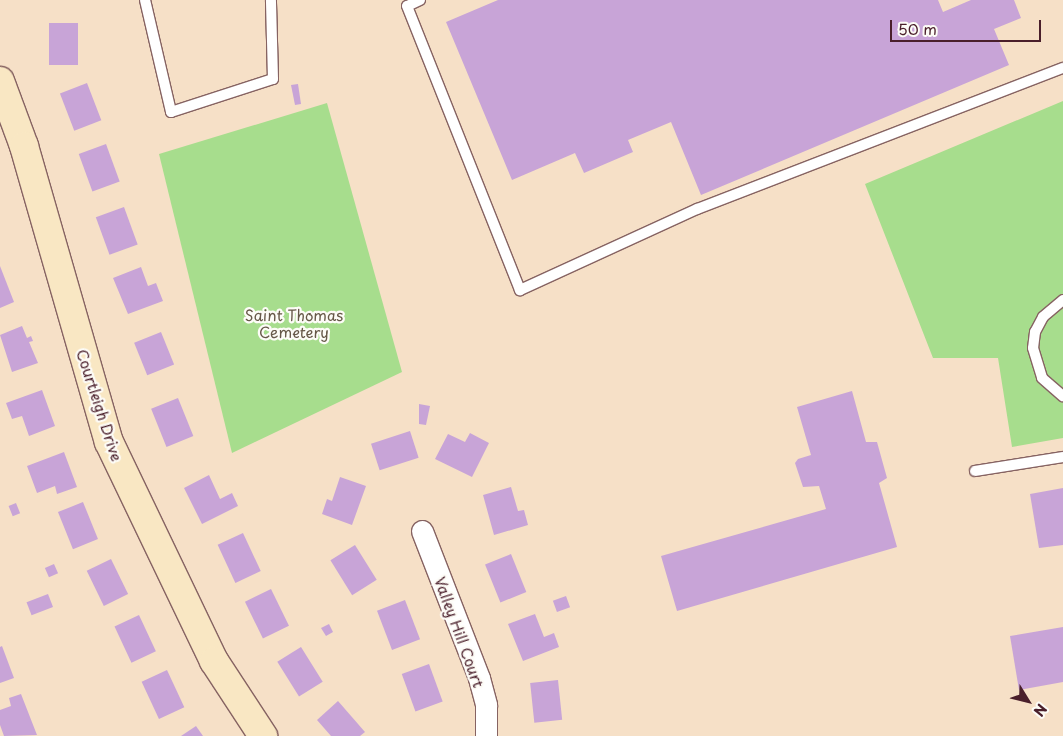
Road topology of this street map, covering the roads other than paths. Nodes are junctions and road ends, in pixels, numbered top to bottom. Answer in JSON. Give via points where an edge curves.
{"nodes":[{"id":1,"x":145,"y":0,"type":"edge"},
{"id":2,"x":270,"y":0,"type":"edge"},
{"id":3,"x":420,"y":0,"type":"edge"},
{"id":4,"x":1063,"y":68,"type":"edge"},
{"id":5,"x":0,"y":81,"type":"edge"},
{"id":6,"x":1063,"y":300,"type":"edge"},
{"id":7,"x":1063,"y":396,"type":"edge"},
{"id":8,"x":1063,"y":457,"type":"edge"},
{"id":9,"x":975,"y":471,"type":"dead end"},
{"id":10,"x":422,"y":531,"type":"dead end"},
{"id":11,"x":263,"y":736,"type":"edge"},
{"id":12,"x":486,"y":736,"type":"edge"}],
"edges":[{"from":1,"to":2,"type":"lane","via":[[171,112],[272,79]]},
{"from":3,"to":4,"type":"lane","via":[[407,6],[520,290],[697,209]]},
{"from":5,"to":11,"type":"street","name":"Courtleigh Drive","via":[[24,146],[109,442],[214,661]]},
{"from":6,"to":7,"type":"lane","via":[[1043,317],[1035,332],[1033,348],[1042,378]]},
{"from":8,"to":9,"type":"lane"},
{"from":10,"to":12,"type":"street","name":"Valley Hill Court","via":[[479,678],[486,705]]}]}
